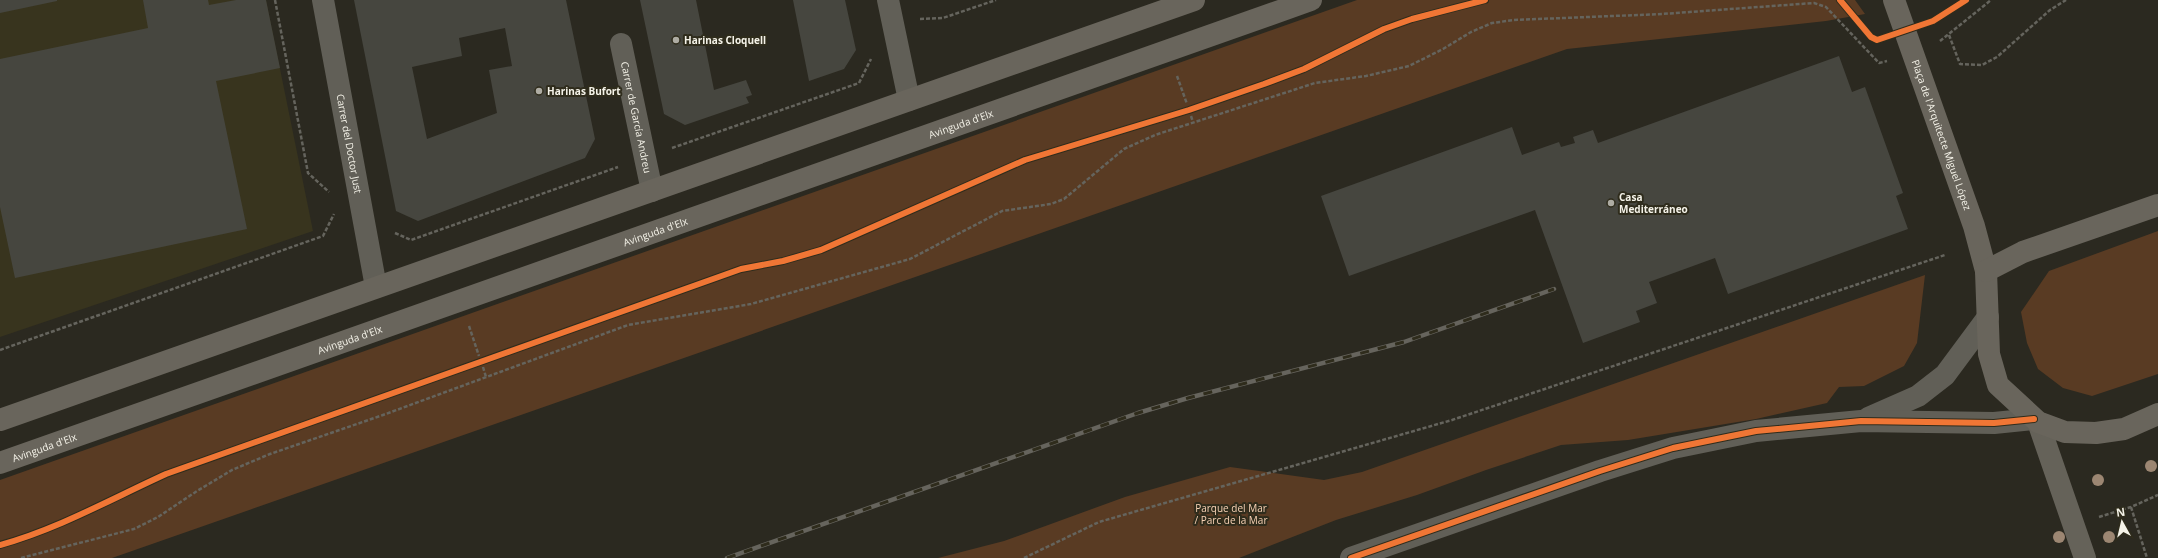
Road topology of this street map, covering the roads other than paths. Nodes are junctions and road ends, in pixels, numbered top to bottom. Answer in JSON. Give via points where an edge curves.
{"nodes":[{"id":1,"x":323,"y":0,"type":"edge"},
{"id":2,"x":888,"y":0,"type":"edge"},
{"id":3,"x":1194,"y":0,"type":"edge"},
{"id":4,"x":1311,"y":0,"type":"edge"},
{"id":5,"x":1894,"y":0,"type":"edge"},
{"id":6,"x":621,"y":44,"type":"dead end"},
{"id":7,"x":910,"y":100,"type":"junction"},
{"id":8,"x":652,"y":191,"type":"junction"},
{"id":9,"x":2158,"y":205,"type":"edge"},
{"id":10,"x":1986,"y":271,"type":"junction"},
{"id":11,"x":376,"y":286,"type":"junction"},
{"id":12,"x":1988,"y":317,"type":"junction"},
{"id":13,"x":2158,"y":414,"type":"edge"},
{"id":14,"x":0,"y":420,"type":"edge"},
{"id":15,"x":2036,"y":420,"type":"junction"},
{"id":16,"x":1861,"y":421,"type":"junction"},
{"id":17,"x":0,"y":463,"type":"edge"},
{"id":18,"x":1351,"y":558,"type":"edge"},
{"id":19,"x":2085,"y":558,"type":"edge"}],
"edges":[{"from":1,"to":11,"type":"street","name":"Carrer del Doctor Just"},
{"from":2,"to":7,"type":"street"},
{"from":3,"to":7,"type":"main road"},
{"from":4,"to":17,"type":"main road","name":"Avinguda d'Elx"},
{"from":5,"to":10,"type":"main road","name":"Plaça de l'Arquitecte Miguel López","via":[[1974,226]]},
{"from":6,"to":8,"type":"street","name":"Carrer de García Andreu"},
{"from":7,"to":8,"type":"main road"},
{"from":8,"to":11,"type":"main road"},
{"from":9,"to":10,"type":"main road","via":[[2023,252]]},
{"from":10,"to":12,"type":"main road","name":"Plaça de l'Arquitecte Miguel López"},
{"from":11,"to":14,"type":"main road"},
{"from":12,"to":15,"type":"main road","name":"Plaça de l'Arquitecte Miguel López","via":[[1989,354],[1998,385]]},
{"from":12,"to":16,"type":"street","via":[[1945,375],[1918,396]]},
{"from":13,"to":15,"type":"main road","name":"Plaça de l'Arquitecte Miguel López","via":[[2124,429],[2096,434],[2065,432]]},
{"from":15,"to":16,"type":"street","via":[[1994,423]]},
{"from":15,"to":19,"type":"street"},
{"from":16,"to":18,"type":"street","via":[[1756,431],[1673,448]]}]}
